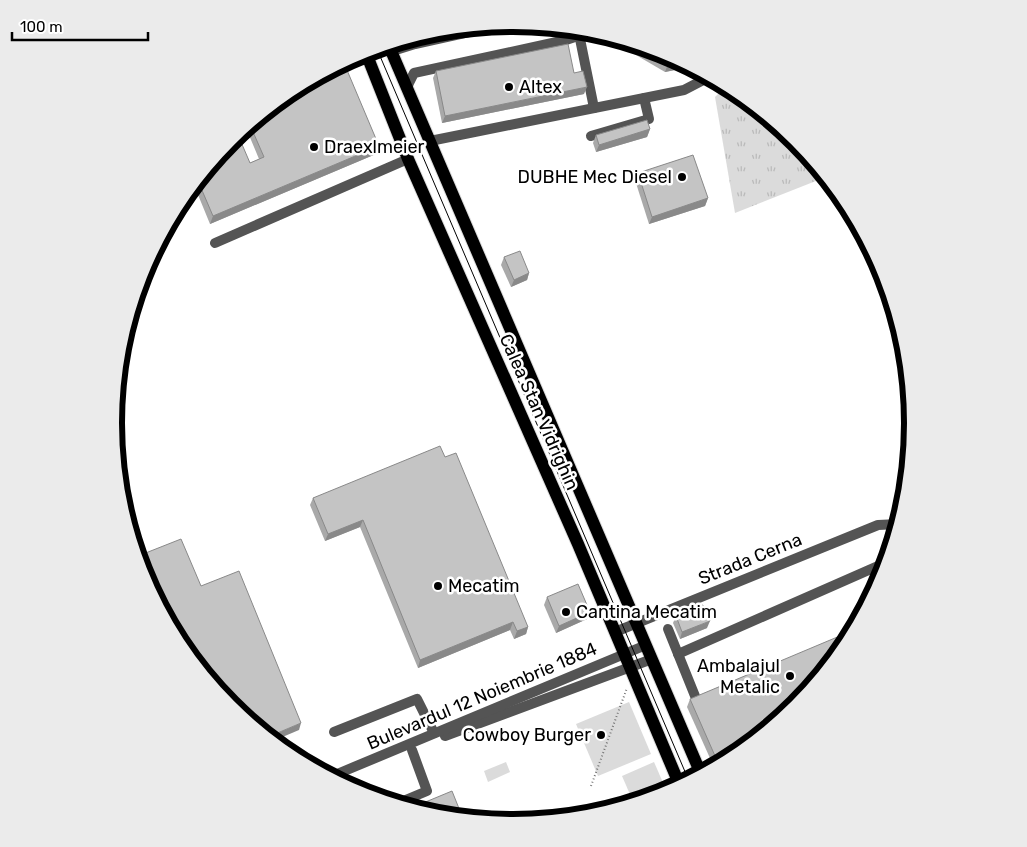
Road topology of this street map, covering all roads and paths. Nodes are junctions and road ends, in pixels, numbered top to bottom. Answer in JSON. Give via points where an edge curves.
{"nodes":[{"id":1,"x":572,"y":37,"type":"edge"},
{"id":2,"x":582,"y":39,"type":"edge"},
{"id":3,"x":393,"y":52,"type":"edge"},
{"id":4,"x":369,"y":60,"type":"edge"},
{"id":5,"x":701,"y":81,"type":"edge"},
{"id":6,"x":406,"y":87,"type":"junction"},
{"id":7,"x":644,"y":98,"type":"junction"},
{"id":8,"x":594,"y":108,"type":"junction"},
{"id":9,"x":591,"y":136,"type":"dead end"},
{"id":10,"x":430,"y":141,"type":"junction"},
{"id":11,"x":408,"y":159,"type":"junction"},
{"id":12,"x":214,"y":243,"type":"dead end"},
{"id":13,"x":891,"y":524,"type":"edge"},
{"id":14,"x":878,"y":566,"type":"edge"},
{"id":15,"x":636,"y":623,"type":"junction"},
{"id":16,"x":668,"y":629,"type":"dead end"},
{"id":17,"x":616,"y":632,"type":"junction"},
{"id":18,"x":646,"y":644,"type":"junction"},
{"id":19,"x":624,"y":654,"type":"junction"},
{"id":20,"x":678,"y":654,"type":"junction"},
{"id":21,"x":652,"y":659,"type":"junction"},
{"id":22,"x":631,"y":669,"type":"junction"},
{"id":23,"x":626,"y":688,"type":"dead end"},
{"id":24,"x":695,"y":696,"type":"edge"},
{"id":25,"x":334,"y":732,"type":"dead end"},
{"id":26,"x":434,"y":733,"type":"junction"},
{"id":27,"x":412,"y":750,"type":"junction"},
{"id":28,"x":698,"y":768,"type":"edge"},
{"id":29,"x":345,"y":776,"type":"edge"},
{"id":30,"x":346,"y":776,"type":"edge"},
{"id":31,"x":677,"y":778,"type":"edge"},
{"id":32,"x":591,"y":786,"type":"dead end"},
{"id":33,"x":407,"y":799,"type":"edge"}],
"edges":[{"from":1,"to":6,"type":"street","via":[[414,73]]},
{"from":2,"to":8,"type":"street"},
{"from":3,"to":6,"type":"main road","name":"Calea Stan Vidrighin"},
{"from":4,"to":11,"type":"main road","name":"Calea Stan Vidrighin"},
{"from":5,"to":7,"type":"street","via":[[684,90]]},
{"from":6,"to":10,"type":"main road","name":"Calea Stan Vidrighin"},
{"from":7,"to":8,"type":"street"},
{"from":7,"to":9,"type":"street","via":[[649,119]]},
{"from":8,"to":10,"type":"street"},
{"from":10,"to":15,"type":"main road","name":"Calea Stan Vidrighin"},
{"from":11,"to":12,"type":"street"},
{"from":11,"to":17,"type":"main road","name":"Calea Stan Vidrighin"},
{"from":13,"to":15,"type":"street","name":"Strada Cerna","via":[[878,525]]},
{"from":14,"to":20,"type":"street"},
{"from":15,"to":17,"type":"street","name":"Strada Cerna"},
{"from":15,"to":18,"type":"main road","name":"Calea Stan Vidrighin"},
{"from":16,"to":20,"type":"street"},
{"from":17,"to":19,"type":"main road","name":"Calea Stan Vidrighin"},
{"from":18,"to":19,"type":"street","name":"Bulevardul 12 Noiembrie 1884"},
{"from":18,"to":21,"type":"main road","name":"Calea Stan Vidrighin"},
{"from":19,"to":22,"type":"main road","name":"Calea Stan Vidrighin"},
{"from":19,"to":26,"type":"street","name":"Bulevardul 12 Noiembrie 1884"},
{"from":20,"to":24,"type":"street"},
{"from":21,"to":22,"type":"street","name":"Bulevardul 12 Noiembrie 1884"},
{"from":21,"to":28,"type":"main road","name":"Calea Stan Vidrighin"},
{"from":22,"to":27,"type":"street","name":"Bulevardul 12 Noiembrie 1884"},
{"from":22,"to":31,"type":"main road","name":"Calea Stan Vidrighin"},
{"from":23,"to":32,"type":"path"},
{"from":25,"to":26,"type":"street","via":[[417,699]]},
{"from":26,"to":29,"type":"street","name":"Bulevardul 12 Noiembrie 1884"},
{"from":27,"to":30,"type":"street","name":"Bulevardul 12 Noiembrie 1884"},
{"from":27,"to":33,"type":"street","via":[[427,791]]}]}
